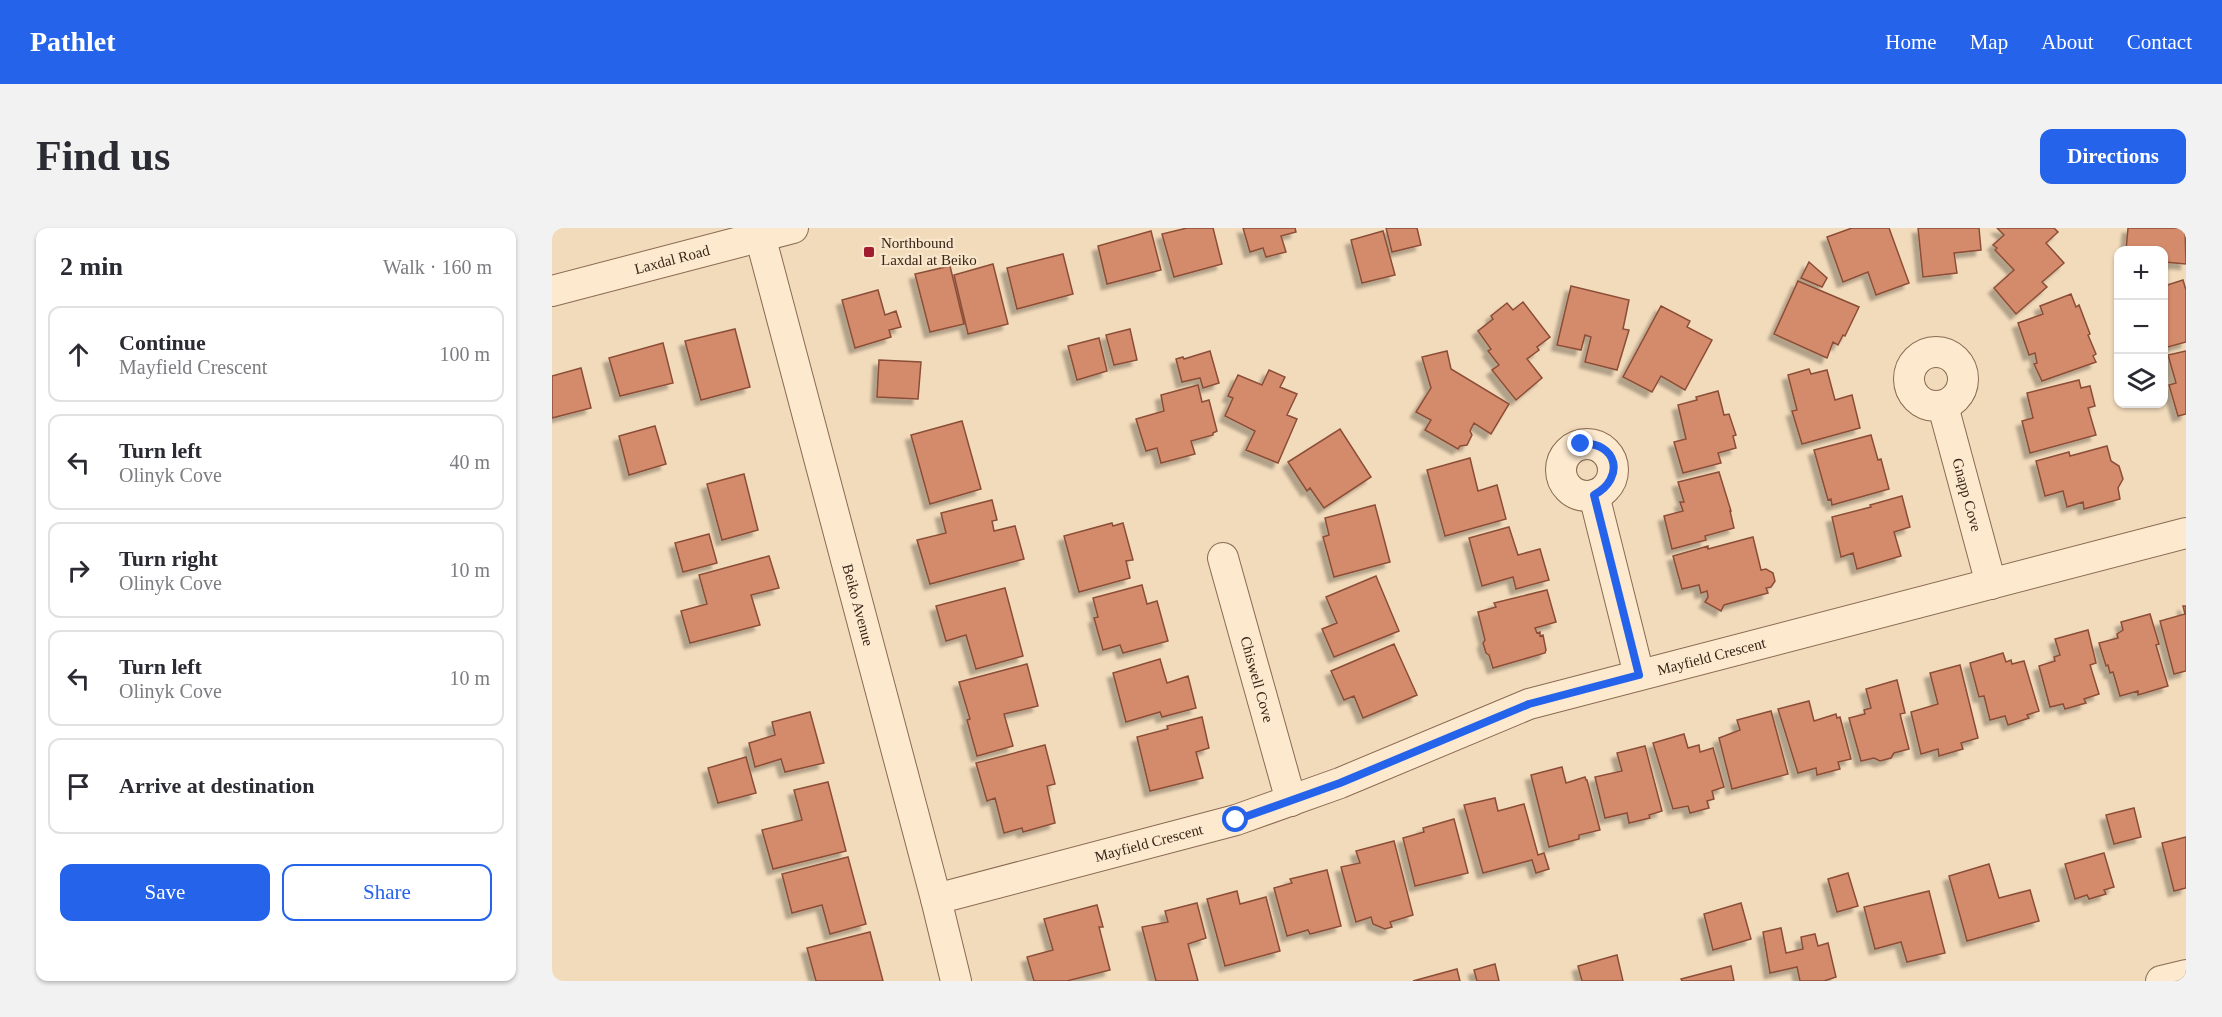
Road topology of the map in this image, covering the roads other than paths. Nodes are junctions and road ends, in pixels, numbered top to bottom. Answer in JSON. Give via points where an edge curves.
{"nodes":[{"id":1,"x":793,"y":228,"type":"edge"},
{"id":2,"x":759,"y":232,"type":"edge"},
{"id":3,"x":552,"y":291,"type":"edge"},
{"id":4,"x":1943,"y":406,"type":"dead end"},
{"id":5,"x":1594,"y":495,"type":"dead end"},
{"id":6,"x":2186,"y":533,"type":"edge"},
{"id":7,"x":1223,"y":558,"type":"dead end"},
{"id":8,"x":1991,"y":584,"type":"junction"},
{"id":9,"x":1639,"y":675,"type":"junction"},
{"id":10,"x":1291,"y":801,"type":"junction"},
{"id":11,"x":936,"y":899,"type":"junction"},
{"id":12,"x":2186,"y":975,"type":"edge"},
{"id":13,"x":956,"y":981,"type":"edge"},
{"id":14,"x":2161,"y":981,"type":"edge"}],
"edges":[{"from":1,"to":2,"type":"street","name":"Laxdal Road"},
{"from":2,"to":3,"type":"street","name":"Laxdal Road"},
{"from":2,"to":11,"type":"street","name":"Beiko Avenue"},
{"from":4,"to":8,"type":"street","name":"Gnapp Cove"},
{"from":5,"to":9,"type":"street"},
{"from":6,"to":8,"type":"street","name":"Mayfield Crescent"},
{"from":7,"to":10,"type":"street","name":"Chiswell Cove"},
{"from":8,"to":9,"type":"street","name":"Mayfield Crescent"},
{"from":9,"to":10,"type":"street","name":"Mayfield Crescent","via":[[1529,704]]},
{"from":10,"to":11,"type":"street","name":"Mayfield Crescent","via":[[1236,820]]},
{"from":11,"to":13,"type":"street","name":"Beiko Avenue"},
{"from":12,"to":14,"type":"street"}]}
